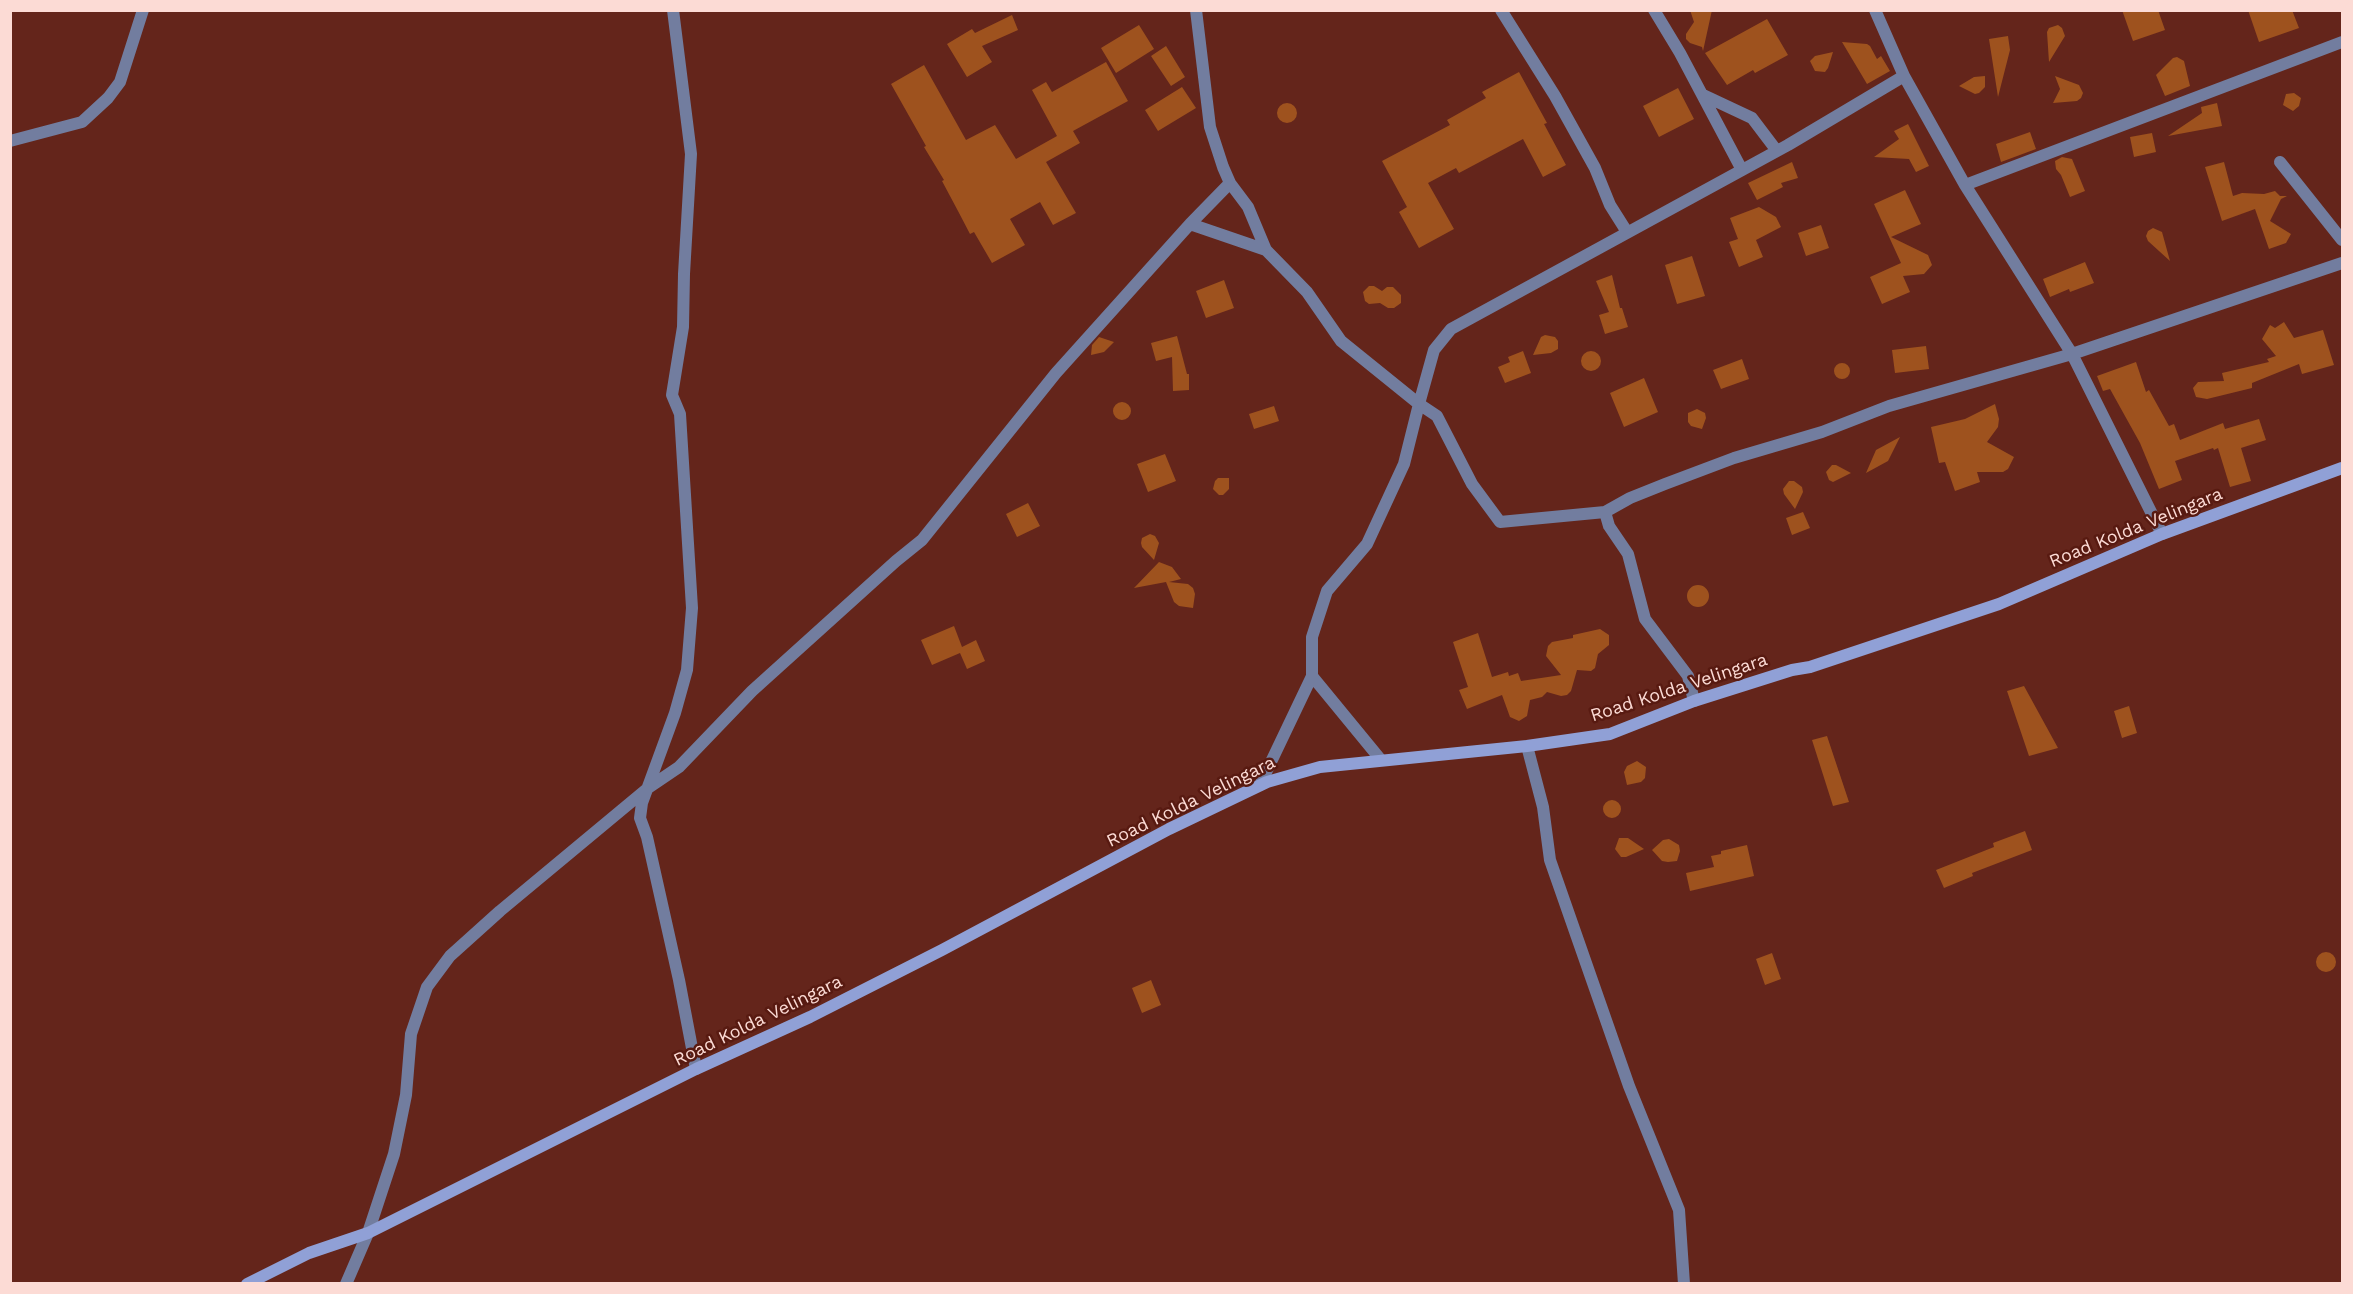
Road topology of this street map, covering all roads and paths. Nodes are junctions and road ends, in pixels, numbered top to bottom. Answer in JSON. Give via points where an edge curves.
{"nodes":[{"id":1,"x":143,"y":10,"type":"edge"},
{"id":2,"x":673,"y":10,"type":"edge"},
{"id":3,"x":1196,"y":10,"type":"edge"},
{"id":4,"x":1501,"y":10,"type":"edge"},
{"id":5,"x":1654,"y":10,"type":"edge"},
{"id":6,"x":1875,"y":10,"type":"edge"},
{"id":7,"x":2343,"y":42,"type":"edge"},
{"id":8,"x":1904,"y":76,"type":"junction"},
{"id":9,"x":1703,"y":96,"type":"junction"},
{"id":10,"x":10,"y":141,"type":"edge"},
{"id":11,"x":1777,"y":151,"type":"junction"},
{"id":12,"x":2280,"y":162,"type":"dead end"},
{"id":13,"x":1742,"y":170,"type":"junction"},
{"id":14,"x":1230,"y":183,"type":"junction"},
{"id":15,"x":1965,"y":185,"type":"junction"},
{"id":16,"x":1190,"y":224,"type":"junction"},
{"id":17,"x":1628,"y":232,"type":"junction"},
{"id":18,"x":2343,"y":240,"type":"edge"},
{"id":19,"x":1266,"y":250,"type":"junction"},
{"id":20,"x":2343,"y":263,"type":"edge"},
{"id":21,"x":2072,"y":354,"type":"junction"},
{"id":22,"x":1419,"y":404,"type":"junction"},
{"id":23,"x":2343,"y":468,"type":"edge"},
{"id":24,"x":1605,"y":512,"type":"junction"},
{"id":25,"x":2162,"y":534,"type":"junction"},
{"id":26,"x":1312,"y":676,"type":"junction"},
{"id":27,"x":1694,"y":701,"type":"junction"},
{"id":28,"x":1527,"y":746,"type":"junction"},
{"id":29,"x":1381,"y":760,"type":"junction"},
{"id":30,"x":1260,"y":785,"type":"junction"},
{"id":31,"x":648,"y":788,"type":"junction"},
{"id":32,"x":696,"y":1070,"type":"junction"},
{"id":33,"x":368,"y":1233,"type":"junction"},
{"id":34,"x":247,"y":1284,"type":"edge"},
{"id":35,"x":346,"y":1284,"type":"edge"},
{"id":36,"x":1684,"y":1284,"type":"edge"}],
"edges":[{"from":1,"to":10,"type":"street","via":[[120,82],[108,98],[82,122]]},
{"from":2,"to":31,"type":"street","via":[[691,154],[683,327],[672,396],[680,414],[692,608],[687,670]]},
{"from":3,"to":14,"type":"street","via":[[1210,127]]},
{"from":4,"to":17,"type":"street","via":[[1555,96],[1610,205]]},
{"from":5,"to":9,"type":"street"},
{"from":6,"to":8,"type":"street"},
{"from":7,"to":15,"type":"street"},
{"from":8,"to":11,"type":"street"},
{"from":8,"to":15,"type":"street"},
{"from":9,"to":11,"type":"street","via":[[1752,118]]},
{"from":9,"to":13,"type":"street"},
{"from":11,"to":13,"type":"street"},
{"from":12,"to":18,"type":"street"},
{"from":13,"to":17,"type":"street"},
{"from":14,"to":16,"type":"street"},
{"from":14,"to":19,"type":"street","via":[[1248,207]]},
{"from":15,"to":21,"type":"street"},
{"from":16,"to":19,"type":"street"},
{"from":16,"to":31,"type":"street","via":[[1056,373],[922,540],[752,691],[679,767]]},
{"from":17,"to":22,"type":"street","via":[[1450,329],[1434,350]]},
{"from":19,"to":22,"type":"street","via":[[1306,292],[1341,341]]},
{"from":20,"to":21,"type":"street"},
{"from":21,"to":24,"type":"street","via":[[1889,406],[1822,432],[1734,458]]},
{"from":21,"to":25,"type":"street"},
{"from":22,"to":24,"type":"street","via":[[1437,416],[1472,484],[1500,522]]},
{"from":22,"to":26,"type":"street","via":[[1404,464],[1367,544],[1327,591],[1312,637]]},
{"from":23,"to":25,"type":"main road","name":"Road Kolda Velingara"},
{"from":24,"to":27,"type":"street","via":[[1609,526],[1628,554],[1646,619],[1688,676]]},
{"from":25,"to":27,"type":"main road","name":"Road Kolda Velingara","via":[[1999,604],[1810,668],[1792,670]]},
{"from":26,"to":29,"type":"street"},
{"from":26,"to":30,"type":"street"},
{"from":27,"to":28,"type":"main road","name":"Road Kolda Velingara","via":[[1610,734]]},
{"from":28,"to":29,"type":"main road","name":"Road Kolda Velingara"},
{"from":28,"to":36,"type":"street","via":[[1543,807],[1550,860],[1629,1086],[1679,1210]]},
{"from":29,"to":30,"type":"main road","name":"Road Kolda Velingara","via":[[1320,767]]},
{"from":30,"to":32,"type":"main road","name":"Road Kolda Velingara","via":[[1169,829],[942,951]]},
{"from":31,"to":32,"type":"street","via":[[640,818],[680,980]]},
{"from":31,"to":33,"type":"street","via":[[500,910],[450,956],[427,987],[411,1034],[406,1095],[394,1154]]},
{"from":32,"to":33,"type":"main road","name":"Road Kolda Velingara"},
{"from":33,"to":34,"type":"main road","name":"Road Kolda Velingara","via":[[309,1253]]},
{"from":33,"to":35,"type":"street"}]}
